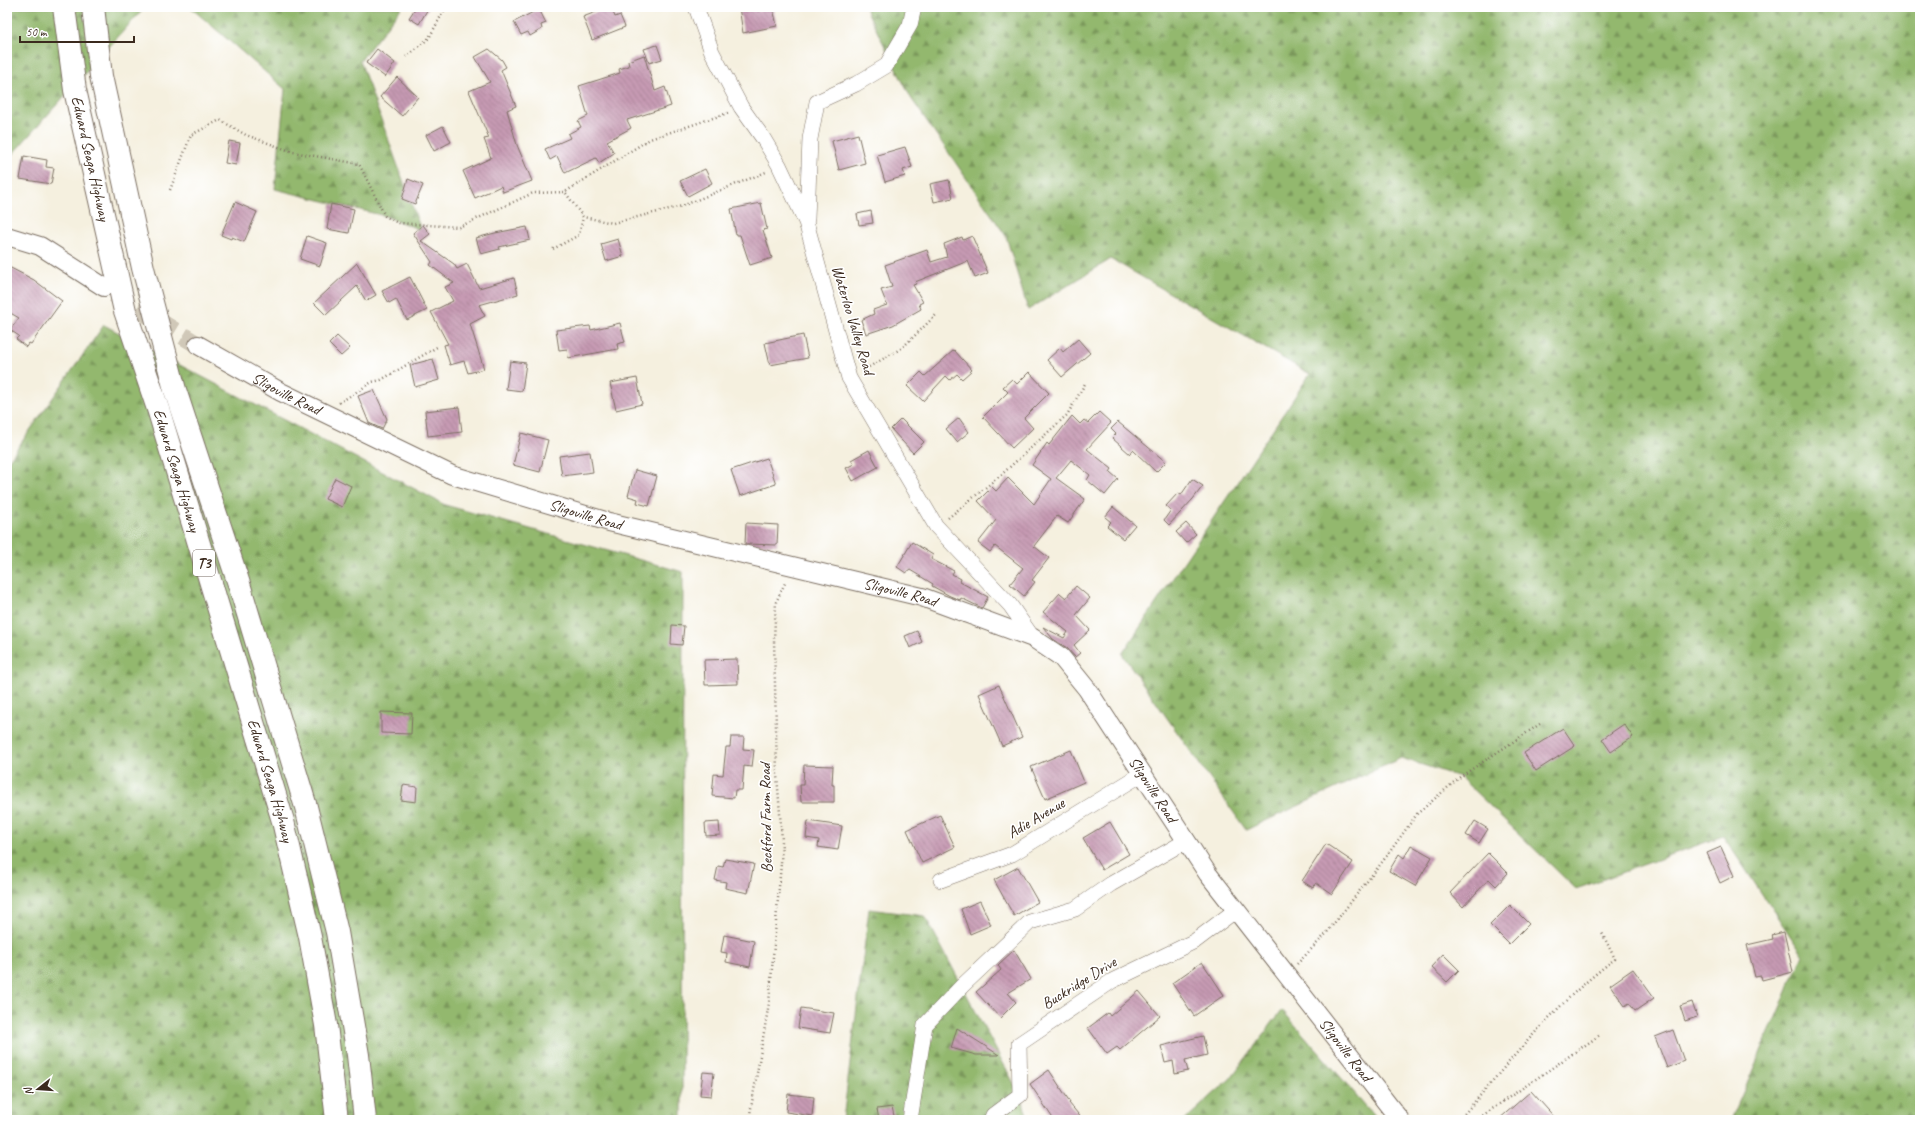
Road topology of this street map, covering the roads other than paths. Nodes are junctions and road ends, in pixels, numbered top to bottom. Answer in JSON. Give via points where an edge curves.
{"nodes":[{"id":1,"x":64,"y":7,"type":"edge"},
{"id":2,"x":93,"y":7,"type":"edge"},
{"id":3,"x":696,"y":7,"type":"edge"},
{"id":4,"x":914,"y":7,"type":"edge"},
{"id":5,"x":806,"y":222,"type":"junction"},
{"id":6,"x":7,"y":236,"type":"edge"},
{"id":7,"x":104,"y":287,"type":"tunnel mouth"},
{"id":8,"x":198,"y":345,"type":"tunnel mouth"},
{"id":9,"x":1033,"y":638,"type":"junction"},
{"id":10,"x":1142,"y":774,"type":"junction"},
{"id":11,"x":1186,"y":840,"type":"junction"},
{"id":12,"x":941,"y":880,"type":"dead end"},
{"id":13,"x":1236,"y":910,"type":"junction"},
{"id":14,"x":337,"y":1120,"type":"edge"},
{"id":15,"x":365,"y":1120,"type":"edge"},
{"id":16,"x":910,"y":1120,"type":"edge"},
{"id":17,"x":991,"y":1120,"type":"edge"},
{"id":18,"x":1400,"y":1120,"type":"edge"}],
"edges":[{"from":1,"to":14,"type":"highway","name":"Edward Seaga Highway","number":"T3","via":[[75,90],[125,311],[159,412],[284,829],[310,938],[326,1025]]},
{"from":2,"to":15,"type":"highway","name":"Edward Seaga Highway","number":"T3","via":[[101,76],[143,268],[169,368],[239,584],[306,807],[332,910],[358,1055]]},
{"from":3,"to":5,"type":"street","name":"Waterloo Valley Road","via":[[712,52],[741,107],[779,165]]},
{"from":4,"to":5,"type":"street","via":[[910,25],[886,66],[856,84],[817,102],[810,138]]},
{"from":5,"to":9,"type":"street","name":"Waterloo Valley Road","via":[[849,378],[936,526],[1010,605]]},
{"from":6,"to":7,"type":"street","via":[[40,246]]},
{"from":8,"to":9,"type":"street","name":"Sligoville Road","via":[[281,392],[452,475],[609,522],[922,597]]},
{"from":9,"to":10,"type":"street","name":"Sligoville Road","via":[[1061,657],[1087,689]]},
{"from":10,"to":11,"type":"street","name":"Sligoville Road"},
{"from":10,"to":12,"type":"street","name":"Adie Avenue","via":[[1012,854]]},
{"from":11,"to":13,"type":"street","name":"Sligoville Road"},
{"from":11,"to":16,"type":"street","via":[[1111,884],[1075,909],[1030,922],[962,986],[925,1025]]},
{"from":13,"to":17,"type":"street","name":"Buckridge Drive","via":[[1195,941],[1112,982],[1019,1044],[1020,1095],[993,1115]]},
{"from":13,"to":18,"type":"street","name":"Sligoville Road"}]}
